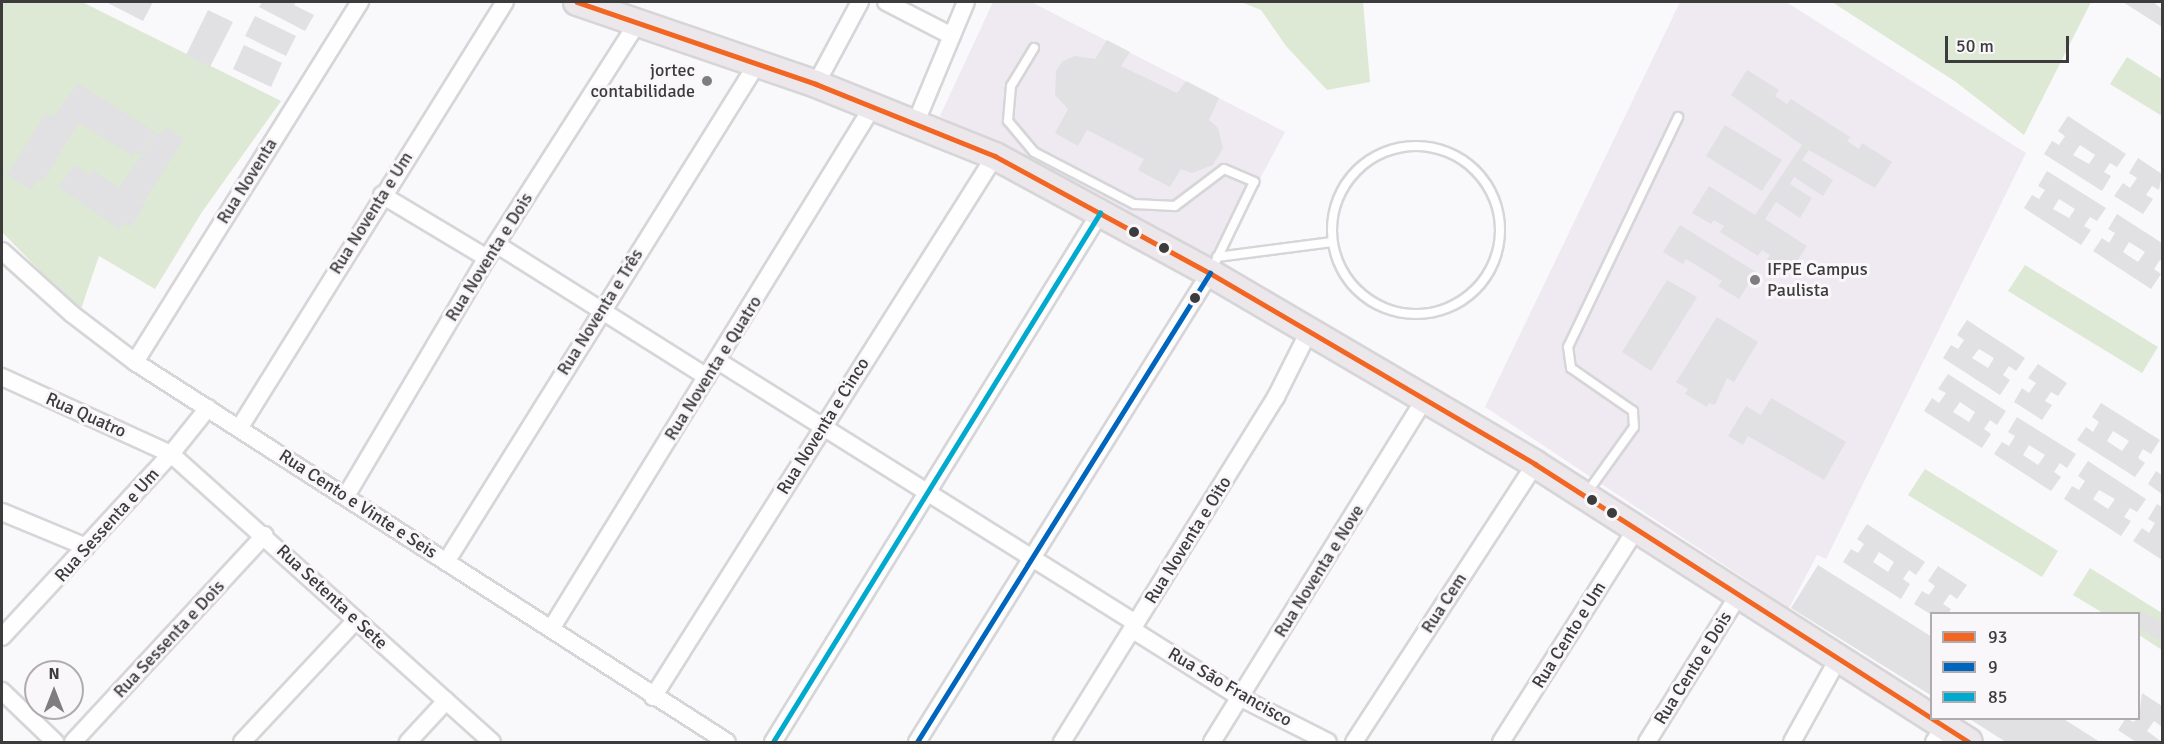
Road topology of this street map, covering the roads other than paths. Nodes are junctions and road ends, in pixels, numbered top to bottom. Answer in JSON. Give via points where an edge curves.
{"nodes":[{"id":1,"x":360,"y":2,"type":"edge"},
{"id":2,"x":505,"y":2,"type":"edge"},
{"id":3,"x":577,"y":2,"type":"edge"},
{"id":4,"x":860,"y":2,"type":"edge"},
{"id":5,"x":886,"y":2,"type":"edge"},
{"id":6,"x":966,"y":2,"type":"edge"},
{"id":7,"x":638,"y":22,"type":"junction"},
{"id":8,"x":952,"y":36,"type":"junction"},
{"id":9,"x":1034,"y":48,"type":"dead end"},
{"id":10,"x":757,"y":64,"type":"junction"},
{"id":11,"x":816,"y":84,"type":"junction"},
{"id":12,"x":873,"y":106,"type":"junction"},
{"id":13,"x":1678,"y":117,"type":"dead end"},
{"id":14,"x":916,"y":122,"type":"junction"},
{"id":15,"x":995,"y":156,"type":"junction"},
{"id":16,"x":382,"y":195,"type":"junction"},
{"id":17,"x":1100,"y":213,"type":"junction"},
{"id":18,"x":1332,"y":242,"type":"junction"},
{"id":19,"x":2,"y":251,"type":"edge"},
{"id":20,"x":491,"y":251,"type":"junction"},
{"id":21,"x":1214,"y":265,"type":"junction"},
{"id":22,"x":599,"y":312,"type":"junction"},
{"id":23,"x":1308,"y":333,"type":"junction"},
{"id":24,"x":135,"y":362,"type":"junction"},
{"id":25,"x":718,"y":362,"type":"junction"},
{"id":26,"x":2,"y":377,"type":"edge"},
{"id":27,"x":707,"y":377,"type":"junction"},
{"id":28,"x":1425,"y":399,"type":"junction"},
{"id":29,"x":208,"y":408,"type":"junction"},
{"id":30,"x":240,"y":427,"type":"junction"},
{"id":31,"x":822,"y":428,"type":"junction"},
{"id":32,"x":171,"y":454,"type":"junction"},
{"id":33,"x":1534,"y":464,"type":"junction"},
{"id":34,"x":929,"y":494,"type":"junction"},
{"id":35,"x":346,"y":496,"type":"junction"},
{"id":36,"x":1585,"y":496,"type":"junction"},
{"id":37,"x":2,"y":512,"type":"edge"},
{"id":38,"x":1637,"y":528,"type":"junction"},
{"id":39,"x":265,"y":535,"type":"junction"},
{"id":40,"x":86,"y":547,"type":"junction"},
{"id":41,"x":1032,"y":558,"type":"junction"},
{"id":42,"x":446,"y":562,"type":"junction"},
{"id":43,"x":1739,"y":594,"type":"junction"},
{"id":44,"x":356,"y":620,"type":"junction"},
{"id":45,"x":1134,"y":626,"type":"junction"},
{"id":46,"x":551,"y":629,"type":"junction"},
{"id":47,"x":2,"y":637,"type":"edge"},
{"id":48,"x":1838,"y":659,"type":"junction"},
{"id":49,"x":2,"y":691,"type":"edge"},
{"id":50,"x":653,"y":697,"type":"junction"},
{"id":51,"x":1241,"y":698,"type":"junction"},
{"id":52,"x":446,"y":701,"type":"junction"},
{"id":53,"x":1939,"y":734,"type":"edge"},
{"id":54,"x":55,"y":742,"type":"edge"},
{"id":55,"x":73,"y":742,"type":"edge"},
{"id":56,"x":242,"y":742,"type":"edge"},
{"id":57,"x":408,"y":742,"type":"edge"},
{"id":58,"x":492,"y":742,"type":"edge"},
{"id":59,"x":727,"y":742,"type":"edge"},
{"id":60,"x":773,"y":742,"type":"edge"},
{"id":61,"x":917,"y":742,"type":"edge"},
{"id":62,"x":1062,"y":742,"type":"edge"},
{"id":63,"x":1212,"y":742,"type":"edge"},
{"id":64,"x":1329,"y":742,"type":"edge"},
{"id":65,"x":1354,"y":742,"type":"edge"},
{"id":66,"x":1501,"y":742,"type":"edge"},
{"id":67,"x":1647,"y":742,"type":"edge"},
{"id":68,"x":1792,"y":742,"type":"edge"},
{"id":69,"x":1969,"y":742,"type":"edge"}],
"edges":[{"from":1,"to":24,"type":"street","name":"Rua Noventa"},
{"from":2,"to":16,"type":"street","name":"Rua Noventa e Um"},
{"from":3,"to":7,"type":"main road"},
{"from":4,"to":11,"type":"street"},
{"from":5,"to":8,"type":"street"},
{"from":6,"to":8,"type":"street"},
{"from":7,"to":10,"type":"main road"},
{"from":7,"to":20,"type":"street","name":"Rua Noventa e Dois"},
{"from":8,"to":14,"type":"street"},
{"from":9,"to":21,"type":"lane","via":[[1011,86],[1008,121],[1034,152],[1134,204],[1175,206],[1224,168],[1254,182]]},
{"from":10,"to":11,"type":"main road"},
{"from":10,"to":22,"type":"street","name":"Rua Noventa e Três"},
{"from":11,"to":12,"type":"main road"},
{"from":12,"to":14,"type":"main road"},
{"from":12,"to":25,"type":"street","name":"Rua Noventa e Quatro"},
{"from":13,"to":36,"type":"lane","via":[[1568,347],[1571,368],[1633,411],[1634,427]]},
{"from":14,"to":15,"type":"main road"},
{"from":15,"to":17,"type":"main road"},
{"from":15,"to":31,"type":"street","name":"Rua Noventa e Cinco"},
{"from":16,"to":20,"type":"street"},
{"from":16,"to":30,"type":"street","name":"Rua Noventa e Um"},
{"from":17,"to":21,"type":"main road"},
{"from":17,"to":34,"type":"street"},
{"from":18,"to":18,"type":"lane","via":[[1351,283],[1379,306],[1406,313],[1433,312],[1459,302],[1480,285],[1490,269],[1500,235],[1498,208],[1486,182],[1466,162],[1441,149],[1394,149],[1361,166],[1343,187],[1333,214]]},
{"from":18,"to":21,"type":"lane"},
{"from":19,"to":24,"type":"street","name":"Rua Cento e Vinte e Seis","via":[[72,314]]},
{"from":20,"to":22,"type":"street"},
{"from":20,"to":35,"type":"street","name":"Rua Noventa e Dois"},
{"from":21,"to":23,"type":"main road"},
{"from":21,"to":41,"type":"street"},
{"from":22,"to":27,"type":"street"},
{"from":22,"to":42,"type":"street","name":"Rua Noventa e Três"},
{"from":23,"to":28,"type":"main road"},
{"from":23,"to":45,"type":"street","name":"Rua Noventa e Oito","via":[[1276,397]]},
{"from":24,"to":29,"type":"street","name":"Rua Cento e Vinte e Seis"},
{"from":25,"to":27,"type":"street","name":"Rua Noventa e Quatro"},
{"from":25,"to":31,"type":"street","name":"Rua São Francisco"},
{"from":26,"to":32,"type":"street","name":"Rua Quatro"},
{"from":27,"to":46,"type":"street","name":"Rua Noventa e Quatro"},
{"from":28,"to":33,"type":"main road"},
{"from":28,"to":51,"type":"street","name":"Rua Noventa e Nove"},
{"from":29,"to":30,"type":"street","name":"Rua Cento e Vinte e Seis"},
{"from":29,"to":32,"type":"street","name":"Rua Sessenta e Um"},
{"from":30,"to":35,"type":"street","name":"Rua Cento e Vinte e Seis"},
{"from":31,"to":34,"type":"street","name":"Rua São Francisco"},
{"from":31,"to":50,"type":"street","name":"Rua Noventa e Cinco"},
{"from":32,"to":39,"type":"street","name":"Rua Setenta e Sete"},
{"from":32,"to":40,"type":"street","name":"Rua Sessenta e Um"},
{"from":33,"to":36,"type":"main road"},
{"from":33,"to":65,"type":"street","name":"Rua Cem"},
{"from":34,"to":41,"type":"street","name":"Rua São Francisco"},
{"from":34,"to":60,"type":"street"},
{"from":35,"to":42,"type":"street","name":"Rua Cento e Vinte e Seis"},
{"from":36,"to":38,"type":"main road"},
{"from":37,"to":40,"type":"street"},
{"from":38,"to":43,"type":"main road"},
{"from":38,"to":66,"type":"street","name":"Rua Cento e Um"},
{"from":39,"to":44,"type":"street","name":"Rua Setenta e Sete"},
{"from":39,"to":55,"type":"street","name":"Rua Sessenta e Dois"},
{"from":40,"to":47,"type":"street","name":"Rua Sessenta e Um"},
{"from":41,"to":45,"type":"street","name":"Rua São Francisco"},
{"from":41,"to":61,"type":"street"},
{"from":42,"to":46,"type":"street","name":"Rua Cento e Vinte e Seis"},
{"from":43,"to":48,"type":"main road"},
{"from":43,"to":67,"type":"street","name":"Rua Cento e Dois"},
{"from":44,"to":52,"type":"street","name":"Rua Setenta e Sete"},
{"from":44,"to":56,"type":"street"},
{"from":45,"to":51,"type":"street","name":"Rua São Francisco"},
{"from":45,"to":62,"type":"street","name":"Rua Noventa e Oito"},
{"from":46,"to":50,"type":"street","name":"Rua Cento e Vinte e Seis"},
{"from":48,"to":53,"type":"main road"},
{"from":48,"to":68,"type":"street"},
{"from":49,"to":54,"type":"street"},
{"from":50,"to":59,"type":"street","name":"Rua Cento e Vinte e Seis"},
{"from":51,"to":63,"type":"street","name":"Rua Noventa e Nove"},
{"from":51,"to":64,"type":"street","name":"Rua São Francisco"},
{"from":52,"to":57,"type":"street"},
{"from":52,"to":58,"type":"street","name":"Rua Setenta e Sete"},
{"from":53,"to":69,"type":"main road"}]}
